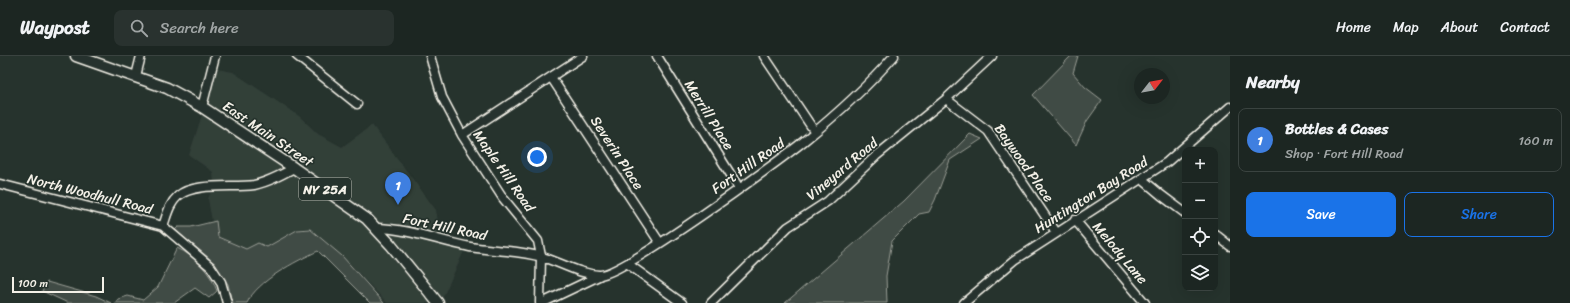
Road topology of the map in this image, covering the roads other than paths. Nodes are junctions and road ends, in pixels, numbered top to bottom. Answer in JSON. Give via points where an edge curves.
{"nodes":[{"id":1,"x":76,"y":56,"type":"edge"},
{"id":2,"x":142,"y":56,"type":"edge"},
{"id":3,"x":215,"y":56,"type":"edge"},
{"id":4,"x":297,"y":56,"type":"edge"},
{"id":5,"x":430,"y":56,"type":"edge"},
{"id":6,"x":583,"y":56,"type":"edge"},
{"id":7,"x":657,"y":56,"type":"edge"},
{"id":8,"x":764,"y":56,"type":"edge"},
{"id":9,"x":894,"y":56,"type":"edge"},
{"id":10,"x":992,"y":56,"type":"edge"},
{"id":11,"x":885,"y":60,"type":"edge"},
{"id":12,"x":136,"y":76,"type":"junction"},
{"id":13,"x":551,"y":77,"type":"junction"},
{"id":14,"x":946,"y":99,"type":"junction"},
{"id":15,"x":356,"y":104,"type":"dead end"},
{"id":16,"x":1230,"y":107,"type":"edge"},
{"id":17,"x":202,"y":108,"type":"junction"},
{"id":18,"x":815,"y":132,"type":"junction"},
{"id":19,"x":462,"y":134,"type":"junction"},
{"id":20,"x":294,"y":168,"type":"junction"},
{"id":21,"x":1142,"y":178,"type":"junction"},
{"id":22,"x":0,"y":185,"type":"edge"},
{"id":23,"x":739,"y":188,"type":"junction"},
{"id":24,"x":1182,"y":211,"type":"edge"},
{"id":25,"x":1075,"y":220,"type":"junction"},
{"id":26,"x":163,"y":226,"type":"junction"},
{"id":27,"x":375,"y":228,"type":"junction"},
{"id":28,"x":1056,"y":232,"type":"junction"},
{"id":29,"x":1218,"y":236,"type":"edge"},
{"id":30,"x":660,"y":243,"type":"junction"},
{"id":31,"x":1230,"y":246,"type":"edge"},
{"id":32,"x":541,"y":256,"type":"junction"},
{"id":33,"x":628,"y":264,"type":"junction"},
{"id":34,"x":601,"y":275,"type":"junction"},
{"id":35,"x":435,"y":300,"type":"edge"},
{"id":36,"x":227,"y":303,"type":"edge"},
{"id":37,"x":541,"y":303,"type":"edge"},
{"id":38,"x":682,"y":303,"type":"edge"},
{"id":39,"x":711,"y":303,"type":"edge"},
{"id":40,"x":964,"y":303,"type":"edge"},
{"id":41,"x":1145,"y":303,"type":"edge"}],
"edges":[{"from":1,"to":12,"type":"main road","name":"East Main Street","number":"NY 25A"},
{"from":2,"to":12,"type":"street"},
{"from":3,"to":17,"type":"street"},
{"from":4,"to":15,"type":"street"},
{"from":5,"to":19,"type":"street","name":"Maple Hill Road","via":[[442,97]]},
{"from":6,"to":13,"type":"street"},
{"from":7,"to":23,"type":"street","name":"Merrill Place"},
{"from":8,"to":18,"type":"street"},
{"from":9,"to":11,"type":"street","name":"Fort Hill Road"},
{"from":10,"to":14,"type":"street","name":"Vineyard Road"},
{"from":11,"to":18,"type":"street","name":"Fort Hill Road","via":[[860,93]]},
{"from":12,"to":17,"type":"main road","name":"East Main Street","number":"NY 25A","via":[[167,88]]},
{"from":13,"to":19,"type":"street"},
{"from":13,"to":30,"type":"street","name":"Severin Place"},
{"from":14,"to":28,"type":"street","name":"Baywood Place","via":[[988,131]]},
{"from":14,"to":39,"type":"street","name":"Vineyard Road","via":[[876,156],[828,201],[788,227]]},
{"from":16,"to":21,"type":"street","name":"Huntington Bay Road","via":[[1167,162]]},
{"from":17,"to":20,"type":"main road","name":"East Main Street","number":"NY 25A"},
{"from":18,"to":23,"type":"street","name":"Fort Hill Road"},
{"from":19,"to":32,"type":"street","name":"Maple Hill Road","via":[[503,198],[538,241]]},
{"from":20,"to":26,"type":"street","name":"North Woodhull Road","via":[[256,184],[192,189],[179,195],[170,205]]},
{"from":20,"to":27,"type":"main road","name":"East Main Street","number":"NY 25A","via":[[358,212]]},
{"from":21,"to":24,"type":"street"},
{"from":21,"to":25,"type":"street","name":"Huntington Bay Road"},
{"from":22,"to":26,"type":"street","name":"North Woodhull Road"},
{"from":23,"to":30,"type":"street","name":"Fort Hill Road"},
{"from":25,"to":28,"type":"street","name":"Huntington Bay Road"},
{"from":25,"to":41,"type":"street","name":"Melody Lane"},
{"from":26,"to":36,"type":"street","via":[[211,267],[221,282]]},
{"from":27,"to":32,"type":"street","name":"Fort Hill Road","via":[[390,228],[470,247]]},
{"from":27,"to":35,"type":"main road","name":"East Main Street","number":"NY 25A"},
{"from":28,"to":40,"type":"street","name":"Huntington Bay Road","via":[[1015,260]]},
{"from":29,"to":31,"type":"street"},
{"from":30,"to":33,"type":"street","name":"Fort Hill Road"},
{"from":32,"to":34,"type":"street","name":"Fort Hill Road","via":[[578,272]]},
{"from":32,"to":37,"type":"street","name":"Maple Hill Road"},
{"from":33,"to":34,"type":"street","name":"Fort Hill Road"},
{"from":33,"to":38,"type":"street"},
{"from":34,"to":37,"type":"street","name":"Fort Hill Road"}]}
